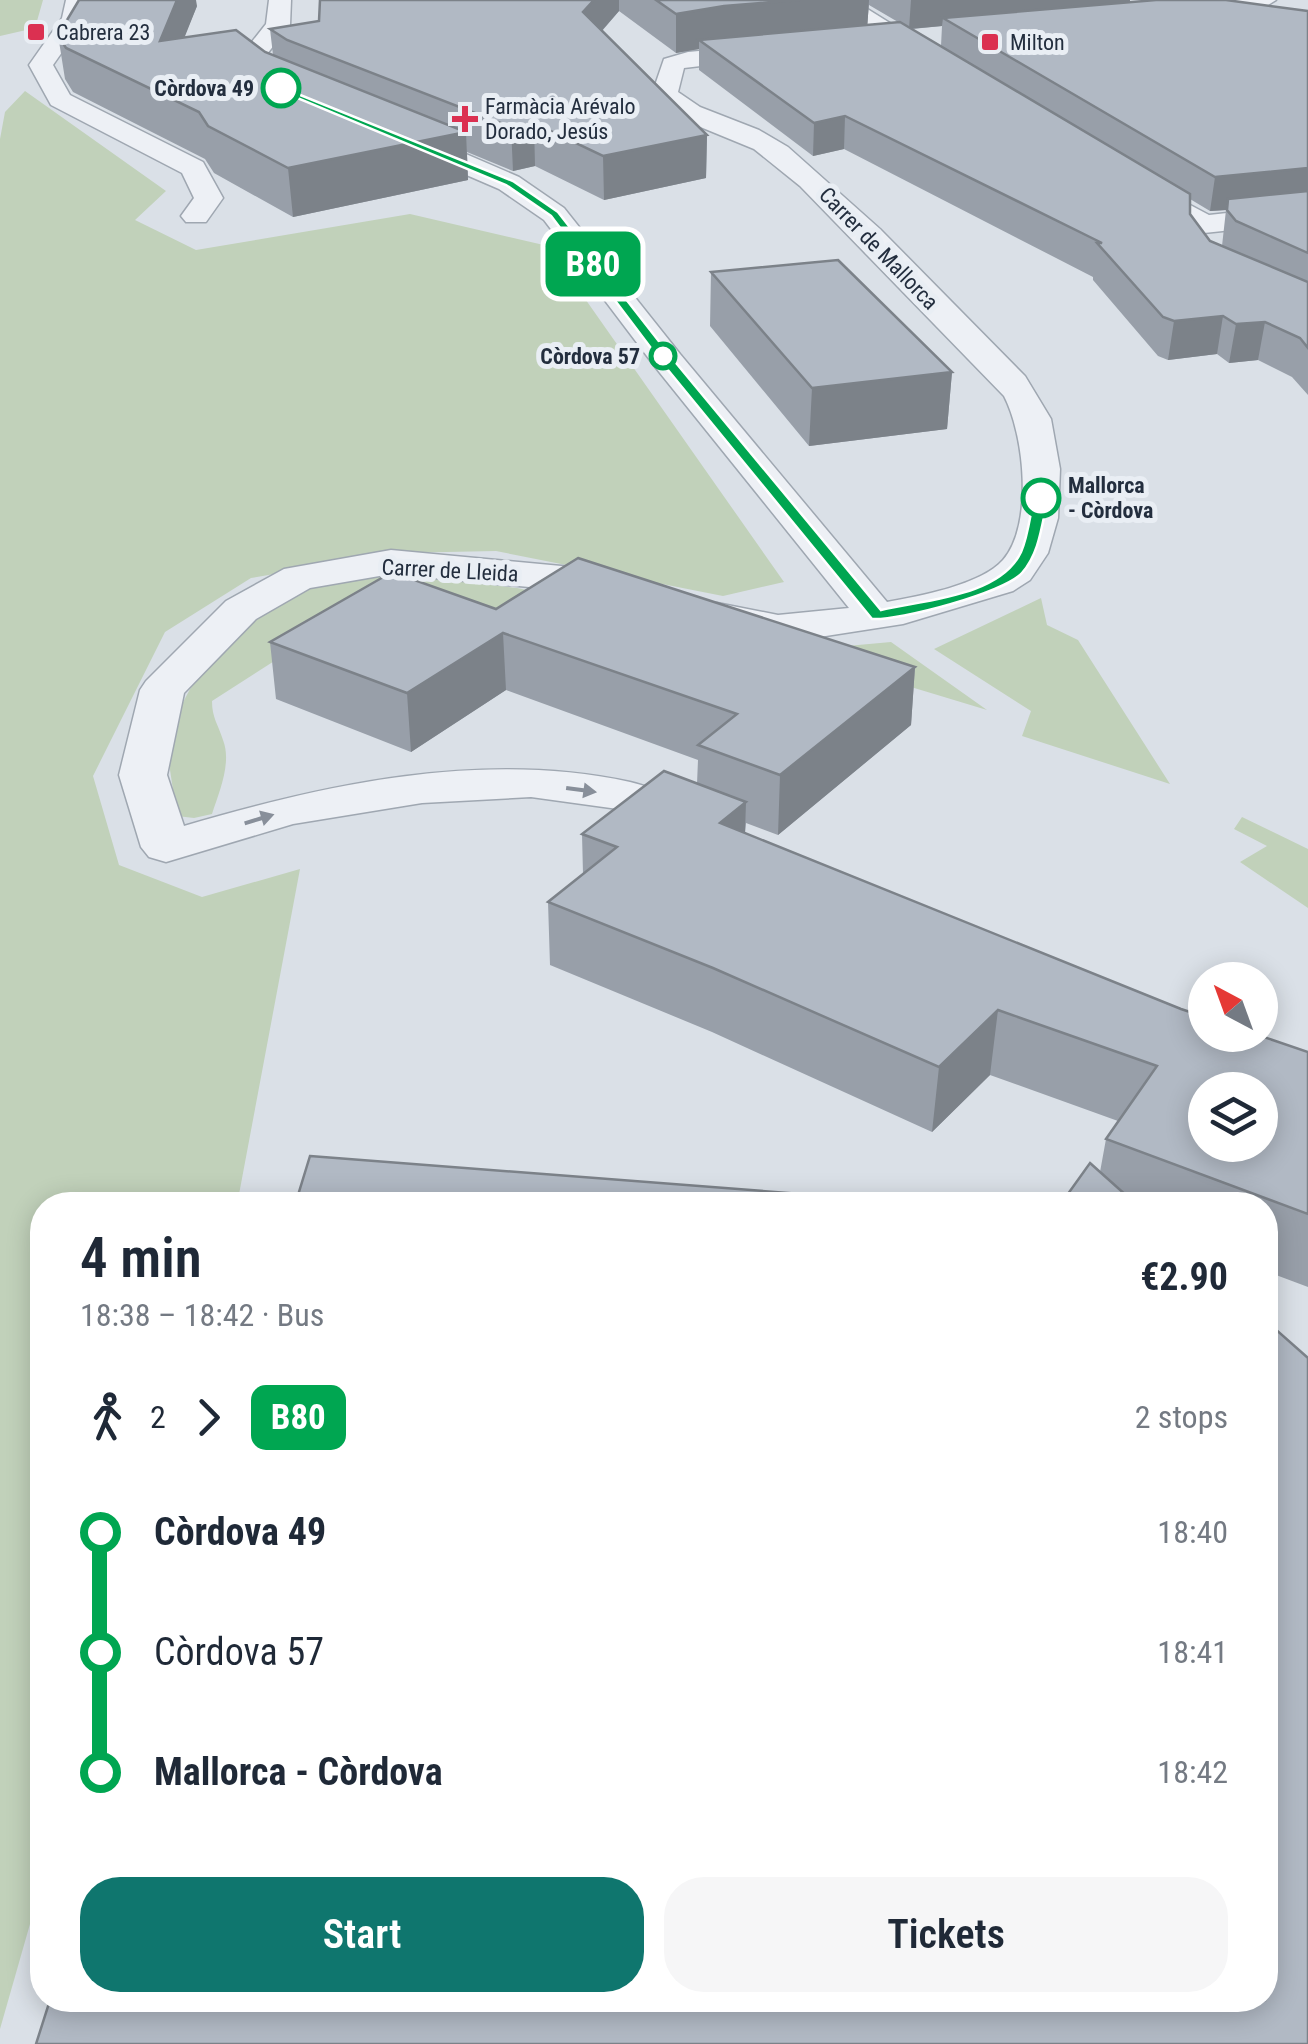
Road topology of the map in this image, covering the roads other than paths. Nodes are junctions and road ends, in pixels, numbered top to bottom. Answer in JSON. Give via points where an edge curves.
{"nodes":[{"id":1,"x":77,"y":0,"type":"edge"},
{"id":2,"x":280,"y":0,"type":"edge"},
{"id":3,"x":837,"y":0,"type":"edge"},
{"id":4,"x":1265,"y":0,"type":"edge"},
{"id":5,"x":1158,"y":19,"type":"edge"},
{"id":6,"x":65,"y":28,"type":"junction"},
{"id":7,"x":33,"y":39,"type":"dead end"},
{"id":8,"x":924,"y":41,"type":"junction"},
{"id":9,"x":848,"y":46,"type":"edge"},
{"id":10,"x":813,"y":49,"type":"edge"},
{"id":11,"x":972,"y":82,"type":"edge"},
{"id":12,"x":332,"y":108,"type":"edge"},
{"id":13,"x":367,"y":122,"type":"edge"},
{"id":14,"x":1102,"y":164,"type":"edge"},
{"id":15,"x":1308,"y":213,"type":"edge"},
{"id":16,"x":196,"y":216,"type":"dead end"},
{"id":17,"x":1204,"y":224,"type":"junction"},
{"id":18,"x":1210,"y":257,"type":"edge"},
{"id":19,"x":877,"y":616,"type":"junction"},
{"id":20,"x":736,"y":838,"type":"edge"}],
"edges":[{"from":1,"to":6,"type":"street"},
{"from":2,"to":12,"type":"street","via":[[278,26],[256,53],[254,70]]},
{"from":3,"to":8,"type":"street"},
{"from":4,"to":5,"type":"street"},
{"from":6,"to":7,"type":"street"},
{"from":6,"to":16,"type":"street","via":[[41,65],[60,100],[193,168],[209,198]]},
{"from":8,"to":9,"type":"street"},
{"from":8,"to":11,"type":"street"},
{"from":10,"to":19,"type":"street","name":"Carrer de Mallorca","via":[[688,59],[673,64],[664,94],[682,112],[773,148],[834,199],[1013,382],[1034,412],[1041,446],[1040,503],[1029,551],[1015,572],[980,592]]},
{"from":13,"to":19,"type":"street","via":[[510,183],[668,361]]},
{"from":14,"to":17,"type":"street"},
{"from":15,"to":17,"type":"street"},
{"from":17,"to":18,"type":"street","via":[[1203,247]]},
{"from":19,"to":20,"type":"street","name":"Carrer de Lleida","one_way":true,"via":[[776,629],[572,579],[391,562],[298,578],[240,610],[162,690],[143,775],[166,847],[286,811],[422,788],[531,783],[626,796]]}]}
